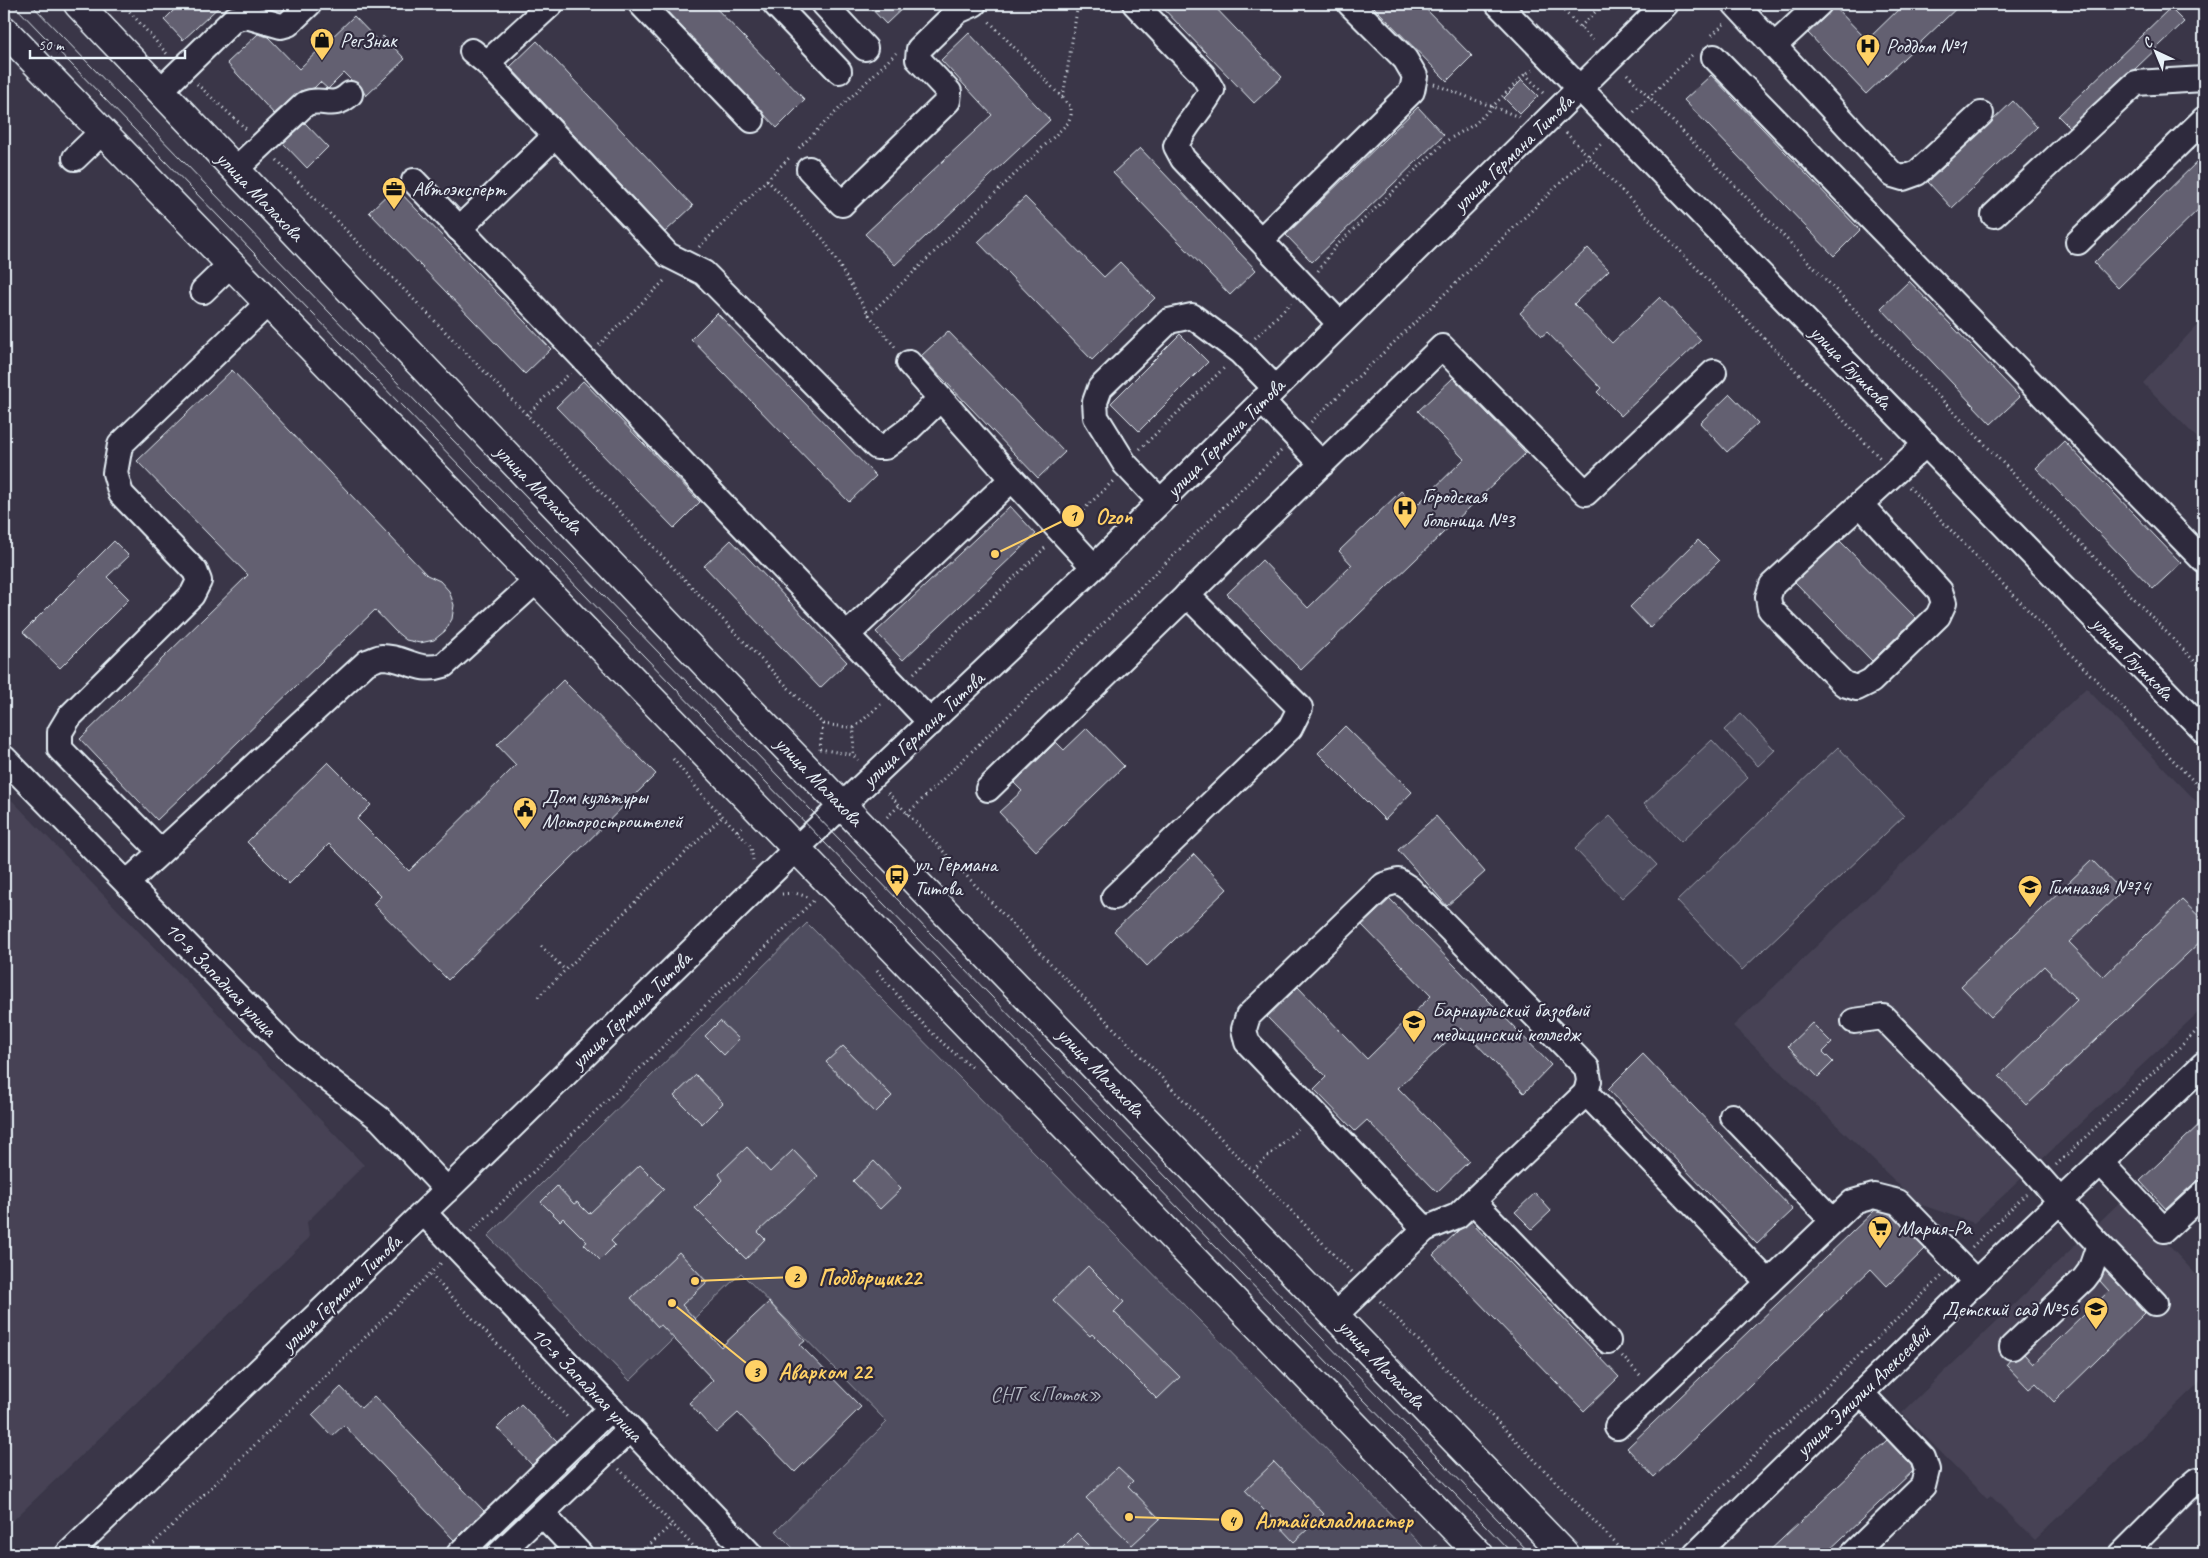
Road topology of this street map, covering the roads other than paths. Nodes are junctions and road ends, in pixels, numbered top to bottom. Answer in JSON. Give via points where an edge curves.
{"nodes":[{"id":1,"x":78,"y":4,"type":"edge"},
{"id":2,"x":309,"y":4,"type":"edge"},
{"id":3,"x":551,"y":4,"type":"edge"},
{"id":4,"x":641,"y":4,"type":"edge"},
{"id":5,"x":775,"y":4,"type":"edge"},
{"id":6,"x":824,"y":4,"type":"edge"},
{"id":7,"x":973,"y":4,"type":"edge"},
{"id":8,"x":1135,"y":4,"type":"edge"},
{"id":9,"x":1350,"y":4,"type":"edge"},
{"id":10,"x":1498,"y":4,"type":"edge"},
{"id":11,"x":1664,"y":4,"type":"edge"},
{"id":12,"x":1819,"y":4,"type":"edge"},
{"id":13,"x":1737,"y":6,"type":"edge"},
{"id":14,"x":4,"y":30,"type":"edge"},
{"id":15,"x":1774,"y":46,"type":"junction"},
{"id":16,"x":866,"y":48,"type":"dead end"},
{"id":17,"x":1706,"y":49,"type":"road end"},
{"id":18,"x":839,"y":71,"type":"dead end"},
{"id":19,"x":2204,"y":80,"type":"edge"},
{"id":20,"x":1580,"y":88,"type":"junction"},
{"id":21,"x":160,"y":91,"type":"junction"},
{"id":22,"x":350,"y":94,"type":"dead end"},
{"id":23,"x":1981,"y":114,"type":"dead end"},
{"id":24,"x":2204,"y":119,"type":"edge"},
{"id":25,"x":752,"y":120,"type":"dead end"},
{"id":26,"x":102,"y":132,"type":"junction"},
{"id":27,"x":555,"y":136,"type":"junction"},
{"id":28,"x":74,"y":158,"type":"dead end"},
{"id":29,"x":809,"y":169,"type":"dead end"},
{"id":30,"x":235,"y":170,"type":"junction"},
{"id":31,"x":414,"y":181,"type":"dead end"},
{"id":32,"x":1994,"y":216,"type":"dead end"},
{"id":33,"x":459,"y":229,"type":"junction"},
{"id":34,"x":1261,"y":240,"type":"junction"},
{"id":35,"x":2078,"y":242,"type":"dead end"},
{"id":36,"x":230,"y":265,"type":"junction"},
{"id":37,"x":202,"y":291,"type":"dead end"},
{"id":38,"x":268,"y":304,"type":"junction"},
{"id":39,"x":1340,"y":324,"type":"junction"},
{"id":40,"x":909,"y":363,"type":"road end"},
{"id":41,"x":1714,"y":372,"type":"dead end"},
{"id":42,"x":1269,"y":394,"type":"junction"},
{"id":43,"x":940,"y":399,"type":"junction"},
{"id":44,"x":1926,"y":444,"type":"junction"},
{"id":45,"x":1322,"y":464,"type":"junction"},
{"id":46,"x":1012,"y":479,"type":"junction"},
{"id":47,"x":1160,"y":501,"type":"junction"},
{"id":48,"x":1860,"y":504,"type":"junction"},
{"id":49,"x":2204,"y":561,"type":"edge"},
{"id":50,"x":1094,"y":567,"type":"junction"},
{"id":51,"x":537,"y":580,"type":"junction"},
{"id":52,"x":1187,"y":595,"type":"junction"},
{"id":53,"x":847,"y":635,"type":"junction"},
{"id":54,"x":931,"y":723,"type":"junction"},
{"id":55,"x":2204,"y":731,"type":"edge"},
{"id":56,"x":4,"y":758,"type":"edge"},
{"id":57,"x":988,"y":789,"type":"dead end"},
{"id":58,"x":842,"y":805,"type":"junction"},
{"id":59,"x":798,"y":848,"type":"junction"},
{"id":60,"x":160,"y":851,"type":"junction"},
{"id":61,"x":127,"y":883,"type":"junction"},
{"id":62,"x":1114,"y":897,"type":"dead end"},
{"id":63,"x":1854,"y":1021,"type":"dead end"},
{"id":64,"x":2204,"y":1064,"type":"edge"},
{"id":65,"x":1586,"y":1094,"type":"junction"},
{"id":66,"x":1732,"y":1116,"type":"dead end"},
{"id":67,"x":2101,"y":1163,"type":"junction"},
{"id":68,"x":447,"y":1190,"type":"junction"},
{"id":69,"x":2204,"y":1193,"type":"edge"},
{"id":70,"x":2062,"y":1200,"type":"junction"},
{"id":71,"x":1473,"y":1201,"type":"junction"},
{"id":72,"x":424,"y":1213,"type":"junction"},
{"id":73,"x":1832,"y":1220,"type":"junction"},
{"id":74,"x":1425,"y":1229,"type":"junction"},
{"id":75,"x":2099,"y":1245,"type":"junction"},
{"id":76,"x":1768,"y":1282,"type":"junction"},
{"id":77,"x":1976,"y":1282,"type":"junction"},
{"id":78,"x":2155,"y":1303,"type":"dead end"},
{"id":79,"x":1335,"y":1315,"type":"junction"},
{"id":80,"x":1608,"y":1341,"type":"road end"},
{"id":81,"x":2012,"y":1347,"type":"dead end"},
{"id":82,"x":1861,"y":1393,"type":"junction"},
{"id":83,"x":610,"y":1408,"type":"junction"},
{"id":84,"x":1617,"y":1427,"type":"dead end"},
{"id":85,"x":630,"y":1429,"type":"junction"},
{"id":86,"x":2204,"y":1480,"type":"edge"},
{"id":87,"x":542,"y":1514,"type":"junction"},
{"id":88,"x":68,"y":1554,"type":"edge"},
{"id":89,"x":459,"y":1554,"type":"edge"},
{"id":90,"x":499,"y":1554,"type":"edge"},
{"id":91,"x":580,"y":1554,"type":"edge"},
{"id":92,"x":750,"y":1554,"type":"edge"},
{"id":93,"x":1479,"y":1554,"type":"edge"},
{"id":94,"x":1565,"y":1554,"type":"edge"},
{"id":95,"x":1696,"y":1554,"type":"edge"},
{"id":96,"x":1853,"y":1554,"type":"edge"},
{"id":97,"x":2122,"y":1554,"type":"edge"}],
"edges":[{"from":1,"to":21,"type":"main road","name":"улица Малахова"},
{"from":2,"to":21,"type":"street","via":[[282,26],[246,16],[234,19]]},
{"from":3,"to":27,"type":"street","via":[[480,57]]},
{"from":4,"to":25,"type":"street"},
{"from":5,"to":18,"type":"street"},
{"from":6,"to":16,"type":"street"},
{"from":7,"to":29,"type":"street","via":[[958,11],[919,49],[918,59],[949,92],[948,101],[842,204]]},
{"from":8,"to":34,"type":"street","via":[[1204,75],[1212,90],[1204,106],[1180,134],[1176,146],[1184,159]]},
{"from":9,"to":34,"type":"street","via":[[1405,59],[1415,76],[1412,91]]},
{"from":10,"to":20,"type":"street","name":"улица Глушкова"},
{"from":11,"to":20,"type":"street","name":"улица Германа Титова"},
{"from":12,"to":15,"type":"street"},
{"from":13,"to":15,"type":"street"},
{"from":14,"to":26,"type":"main road"},
{"from":15,"to":23,"type":"street","via":[[1893,175],[1902,178],[1917,173]]},
{"from":17,"to":49,"type":"street"},
{"from":19,"to":32,"type":"street","via":[[2136,83]]},
{"from":20,"to":39,"type":"street","name":"улица Германа Титова"},
{"from":20,"to":44,"type":"street","name":"улица Глушкова"},
{"from":21,"to":30,"type":"main road","name":"улица Малахова"},
{"from":22,"to":30,"type":"street","via":[[336,103],[305,104]]},
{"from":24,"to":35,"type":"street"},
{"from":26,"to":28,"type":"street"},
{"from":26,"to":36,"type":"main road"},
{"from":27,"to":33,"type":"street"},
{"from":27,"to":43,"type":"street","via":[[668,255],[704,273],[877,447],[885,447],[908,430]]},
{"from":30,"to":58,"type":"main road","name":"улица Малахова"},
{"from":31,"to":33,"type":"street"},
{"from":33,"to":53,"type":"street"},
{"from":34,"to":39,"type":"street"},
{"from":36,"to":37,"type":"street"},
{"from":36,"to":38,"type":"main road"},
{"from":38,"to":51,"type":"main road"},
{"from":38,"to":60,"type":"street","via":[[120,445],[115,473],[121,494],[195,571],[199,581],[192,595],[68,717],[60,732],[60,749]]},
{"from":39,"to":42,"type":"street","name":"улица Германа Титова"},
{"from":40,"to":43,"type":"street"},
{"from":41,"to":45,"type":"street","via":[[1586,493],[1442,347]]},
{"from":42,"to":45,"type":"street","via":[[1296,436]]},
{"from":42,"to":47,"type":"street","name":"улица Германа Титова"},
{"from":42,"to":47,"type":"street","via":[[1240,352],[1192,316],[1168,321],[1100,388],[1095,402],[1096,417],[1126,465]]},
{"from":43,"to":46,"type":"street"},
{"from":44,"to":48,"type":"street"},
{"from":44,"to":55,"type":"street","name":"улица Глушкова"},
{"from":45,"to":52,"type":"street"},
{"from":46,"to":50,"type":"street"},
{"from":46,"to":53,"type":"street"},
{"from":47,"to":50,"type":"street","name":"улица Германа Титова"},
{"from":48,"to":48,"type":"street","via":[[1772,585],[1768,597],[1770,609],[1844,684],[1857,688],[1871,681],[1938,616],[1944,603],[1940,591]]},
{"from":50,"to":54,"type":"street","name":"улица Германа Титова"},
{"from":51,"to":59,"type":"main road"},
{"from":51,"to":60,"type":"street","via":[[444,665],[434,669],[418,668],[382,657],[367,662]]},
{"from":52,"to":57,"type":"street"},
{"from":52,"to":62,"type":"street","via":[[1300,708],[1290,728]]},
{"from":53,"to":54,"type":"street"},
{"from":54,"to":58,"type":"street","name":"улица Германа Титова"},
{"from":56,"to":61,"type":"street","name":"10-я Западная улица"},
{"from":58,"to":59,"type":"street","name":"улица Германа Титова"},
{"from":58,"to":79,"type":"main road","name":"улица Малахова"},
{"from":59,"to":68,"type":"street","name":"улица Германа Титова"},
{"from":59,"to":93,"type":"main road"},
{"from":60,"to":61,"type":"street"},
{"from":61,"to":68,"type":"street","name":"10-я Западная улица","via":[[290,1050],[380,1119]]},
{"from":63,"to":70,"type":"street","via":[[1883,1017]]},
{"from":64,"to":67,"type":"street","name":"улица Эмилии Алексеевой"},
{"from":65,"to":71,"type":"street"},
{"from":65,"to":74,"type":"street","via":[[1587,1068],[1409,888],[1398,881],[1384,885],[1248,1016],[1244,1029],[1247,1042]]},
{"from":65,"to":76,"type":"street"},
{"from":66,"to":73,"type":"street"},
{"from":67,"to":69,"type":"street","via":[[2164,1230]]},
{"from":67,"to":70,"type":"street","name":"улица Эмилии Алексеевой"},
{"from":68,"to":72,"type":"street","name":"улица Германа Титова"},
{"from":70,"to":75,"type":"street"},
{"from":70,"to":77,"type":"street","name":"улица Эмилии Алексеевой"},
{"from":71,"to":74,"type":"street","via":[[1457,1216]]},
{"from":71,"to":80,"type":"street"},
{"from":72,"to":83,"type":"street","name":"10-я Западная улица"},
{"from":72,"to":88,"type":"street","name":"улица Германа Титова"},
{"from":73,"to":76,"type":"street"},
{"from":73,"to":77,"type":"street","via":[[1853,1202],[1874,1196],[1898,1202]]},
{"from":74,"to":79,"type":"street"},
{"from":75,"to":78,"type":"street"},
{"from":75,"to":81,"type":"street","via":[[2084,1279]]},
{"from":76,"to":84,"type":"street"},
{"from":77,"to":82,"type":"street","name":"улица Эмилии Алексеевой"},
{"from":79,"to":94,"type":"main road","name":"улица Малахова"},
{"from":82,"to":95,"type":"street","name":"улица Эмилии Алексеевой"},
{"from":82,"to":96,"type":"street","via":[[1923,1458],[1927,1470],[1923,1486]]},
{"from":83,"to":85,"type":"street","name":"10-я Западная улица"},
{"from":83,"to":89,"type":"street"},
{"from":85,"to":87,"type":"street"},
{"from":85,"to":92,"type":"street","name":"10-я Западная улица"},
{"from":86,"to":97,"type":"street","via":[[2198,1480],[2186,1490]]},
{"from":87,"to":90,"type":"street"},
{"from":87,"to":91,"type":"street"}]}
